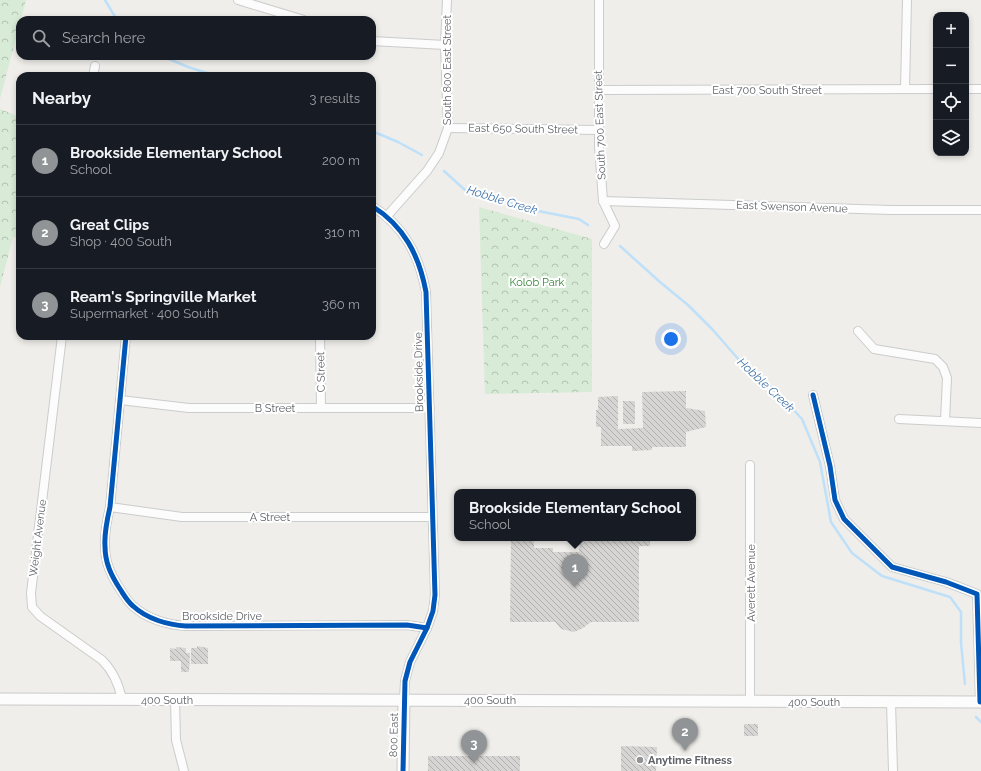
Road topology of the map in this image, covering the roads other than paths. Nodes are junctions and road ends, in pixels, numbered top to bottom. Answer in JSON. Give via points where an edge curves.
{"nodes":[{"id":1,"x":238,"y":0,"type":"edge"},
{"id":2,"x":447,"y":0,"type":"edge"},
{"id":3,"x":599,"y":0,"type":"edge"},
{"id":4,"x":907,"y":0,"type":"edge"},
{"id":5,"x":291,"y":16,"type":"edge"},
{"id":6,"x":376,"y":41,"type":"edge"},
{"id":7,"x":445,"y":46,"type":"junction"},
{"id":8,"x":95,"y":66,"type":"dead end"},
{"id":9,"x":94,"y":72,"type":"edge"},
{"id":10,"x":905,"y":89,"type":"junction"},
{"id":11,"x":933,"y":89,"type":"edge"},
{"id":12,"x":969,"y":89,"type":"edge"},
{"id":13,"x":981,"y":89,"type":"edge"},
{"id":14,"x":598,"y":90,"type":"junction"},
{"id":15,"x":448,"y":128,"type":"junction"},
{"id":16,"x":599,"y":130,"type":"junction"},
{"id":17,"x":603,"y":201,"type":"junction"},
{"id":18,"x":376,"y":209,"type":"edge"},
{"id":19,"x":981,"y":210,"type":"edge"},
{"id":20,"x":387,"y":216,"type":"junction"},
{"id":21,"x":604,"y":244,"type":"dead end"},
{"id":22,"x":858,"y":331,"type":"dead end"},
{"id":23,"x":62,"y":340,"type":"edge"},
{"id":24,"x":126,"y":340,"type":"edge"},
{"id":25,"x":320,"y":340,"type":"edge"},
{"id":26,"x":813,"y":395,"type":"dead end"},
{"id":27,"x":120,"y":400,"type":"junction"},
{"id":28,"x":321,"y":408,"type":"junction"},
{"id":29,"x":430,"y":408,"type":"junction"},
{"id":30,"x":899,"y":419,"type":"dead end"},
{"id":31,"x":945,"y":421,"type":"junction"},
{"id":32,"x":981,"y":423,"type":"edge"},
{"id":33,"x":750,"y":466,"type":"dead end"},
{"id":34,"x":110,"y":507,"type":"junction"},
{"id":35,"x":432,"y":517,"type":"junction"},
{"id":36,"x":427,"y":628,"type":"junction"},
{"id":37,"x":0,"y":699,"type":"edge"},
{"id":38,"x":404,"y":699,"type":"junction"},
{"id":39,"x":122,"y":700,"type":"junction"},
{"id":40,"x":175,"y":700,"type":"junction"},
{"id":41,"x":750,"y":701,"type":"junction"},
{"id":42,"x":891,"y":702,"type":"junction"},
{"id":43,"x":980,"y":702,"type":"edge"},
{"id":44,"x":184,"y":771,"type":"edge"},
{"id":45,"x":403,"y":771,"type":"edge"},
{"id":46,"x":892,"y":771,"type":"edge"}],
"edges":[{"from":1,"to":5,"type":"street"},
{"from":2,"to":7,"type":"street","name":"South 800 East Street"},
{"from":3,"to":14,"type":"street","name":"South 700 East Street"},
{"from":4,"to":10,"type":"street"},
{"from":6,"to":7,"type":"street"},
{"from":7,"to":15,"type":"street","name":"South 800 East Street"},
{"from":8,"to":9,"type":"street"},
{"from":10,"to":11,"type":"street","name":"East 700 South Street"},
{"from":10,"to":14,"type":"street","name":"East 700 South Street"},
{"from":12,"to":13,"type":"street"},
{"from":14,"to":16,"type":"street","name":"South 700 East Street"},
{"from":15,"to":16,"type":"street","name":"East 650 South Street"},
{"from":15,"to":20,"type":"street","name":"South 800 East Street","via":[[440,153]]},
{"from":16,"to":17,"type":"street","name":"South 700 East Street"},
{"from":17,"to":19,"type":"street","name":"East Swenson Avenue","via":[[891,210]]},
{"from":17,"to":21,"type":"street","name":"South 700 East Street","via":[[615,226]]},
{"from":18,"to":20,"type":"street","name":"Brookside Drive"},
{"from":20,"to":29,"type":"street","name":"Brookside Drive","via":[[399,228],[416,254],[424,282]]},
{"from":22,"to":31,"type":"street","via":[[874,349],[936,358],[947,378]]},
{"from":23,"to":39,"type":"street","name":"Weight Avenue","via":[[31,593],[32,607],[40,616],[102,660],[117,682]]},
{"from":24,"to":27,"type":"street","name":"Brookside Drive"},
{"from":25,"to":28,"type":"street","name":"C Street"},
{"from":26,"to":43,"type":"street","via":[[830,466],[835,500],[844,519],[892,567],[946,582],[977,594]]},
{"from":27,"to":28,"type":"street","name":"B Street","via":[[189,408]]},
{"from":27,"to":34,"type":"street","name":"Brookside Drive"},
{"from":28,"to":29,"type":"street","name":"B Street"},
{"from":29,"to":35,"type":"street","name":"Brookside Drive"},
{"from":30,"to":31,"type":"street"},
{"from":31,"to":32,"type":"street"},
{"from":33,"to":41,"type":"street","name":"Averett Avenue"},
{"from":34,"to":35,"type":"street","name":"A Street","via":[[182,517]]},
{"from":34,"to":36,"type":"street","name":"Brookside Drive","via":[[104,535],[108,570],[133,606],[150,617],[172,625],[186,626]]},
{"from":35,"to":36,"type":"street","name":"Brookside Drive","via":[[435,595]]},
{"from":36,"to":38,"type":"street","name":"Brookside Drive","via":[[410,662]]},
{"from":37,"to":39,"type":"main road","name":"400 South"},
{"from":38,"to":40,"type":"main road","name":"400 South"},
{"from":38,"to":41,"type":"main road","name":"400 South"},
{"from":38,"to":45,"type":"main road","name":"800 East"},
{"from":39,"to":40,"type":"main road","name":"400 South"},
{"from":40,"to":44,"type":"street","via":[[176,740]]},
{"from":41,"to":42,"type":"main road","name":"400 South"},
{"from":42,"to":43,"type":"main road","name":"400 South"},
{"from":42,"to":46,"type":"street"}]}
